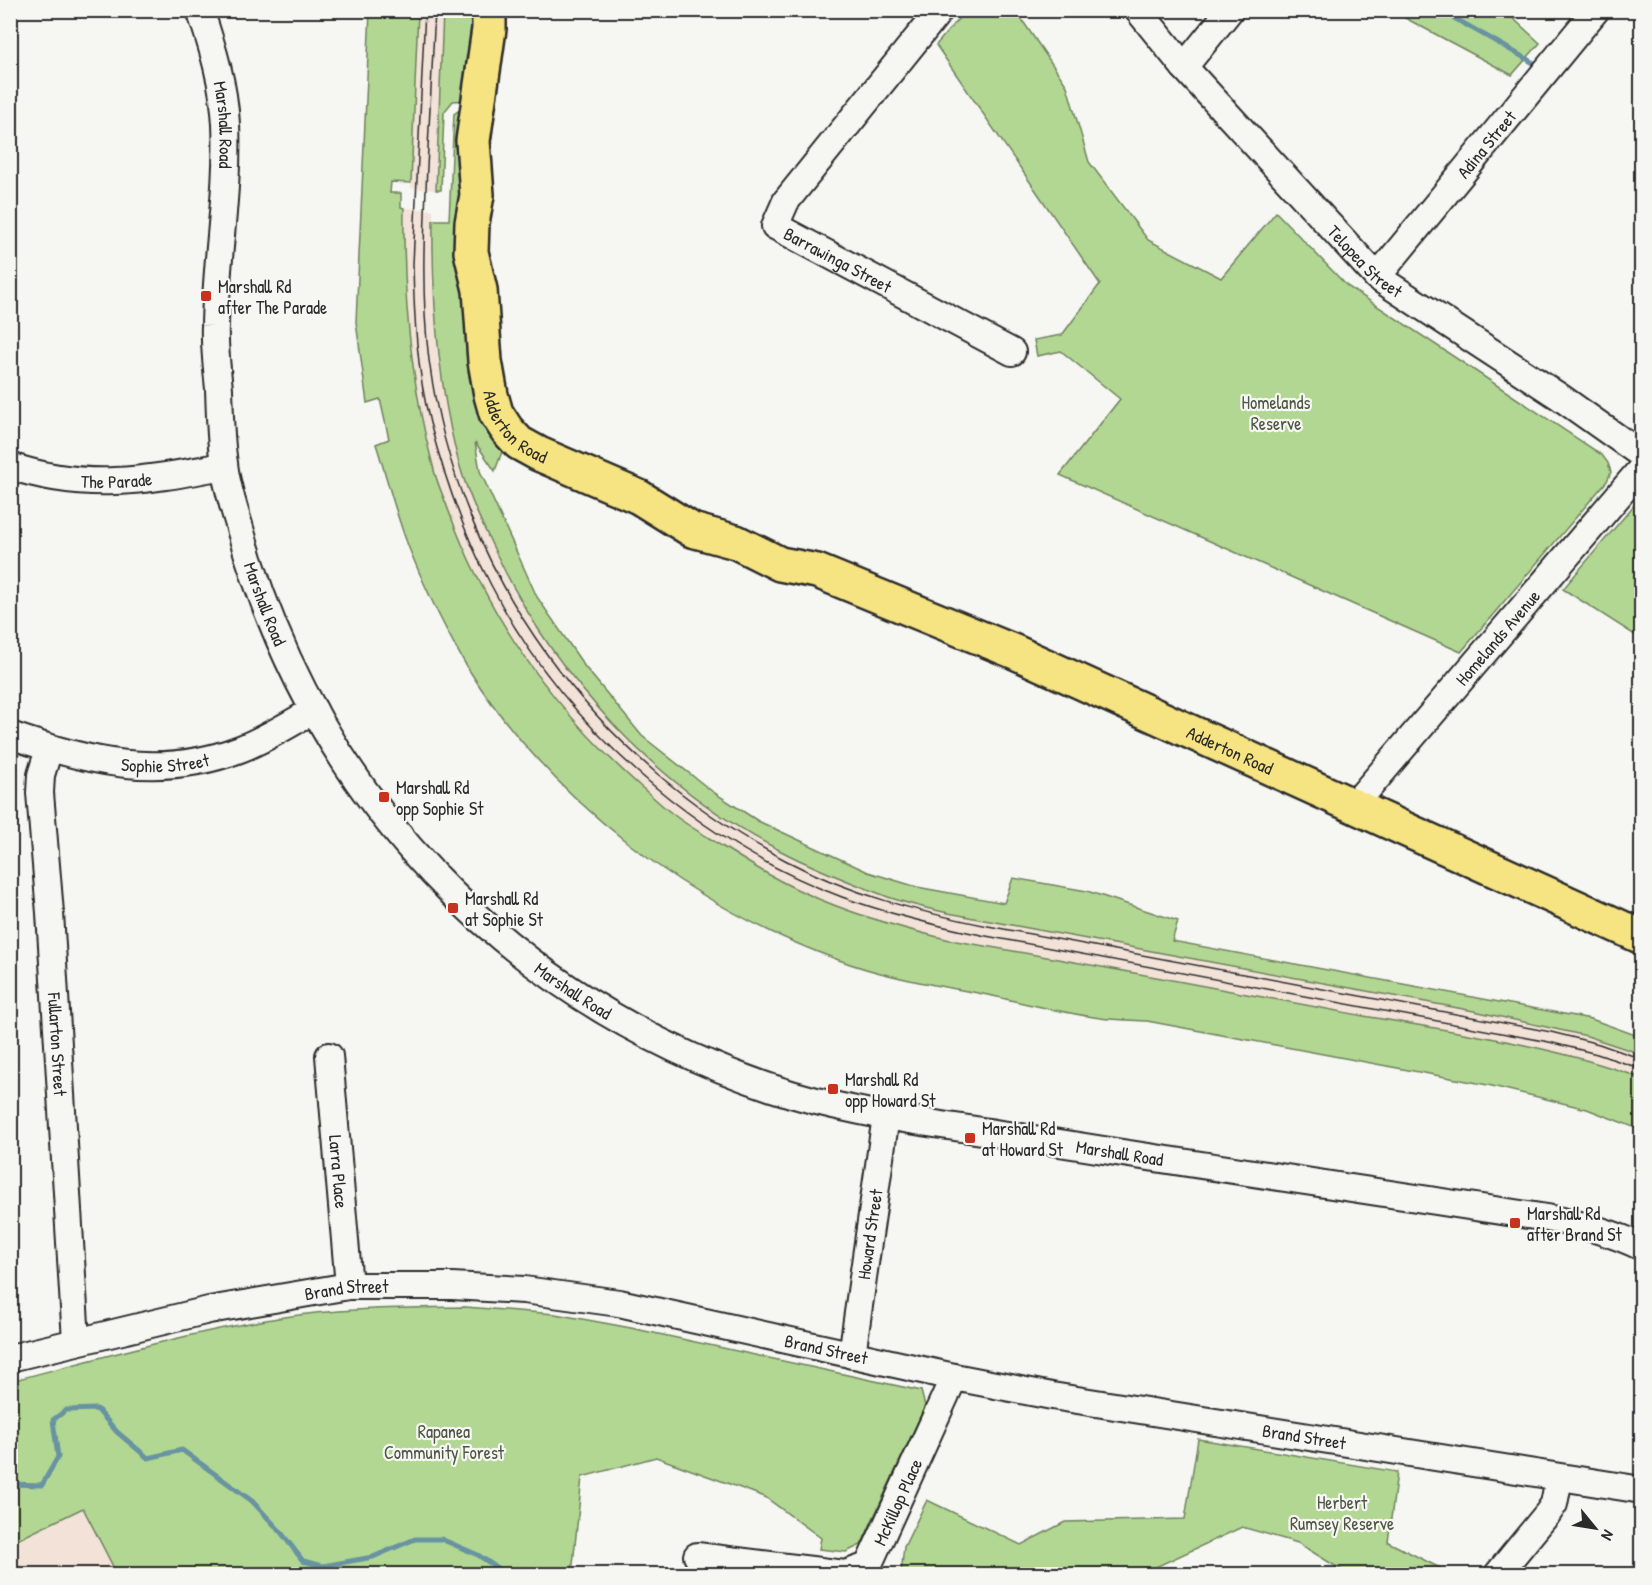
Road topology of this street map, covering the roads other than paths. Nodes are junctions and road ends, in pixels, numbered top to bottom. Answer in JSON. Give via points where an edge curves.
{"nodes":[{"id":1,"x":200,"y":10,"type":"edge"},
{"id":2,"x":940,"y":10,"type":"edge"},
{"id":3,"x":1138,"y":10,"type":"edge"},
{"id":4,"x":1230,"y":10,"type":"edge"},
{"id":5,"x":1596,"y":10,"type":"edge"},
{"id":6,"x":489,"y":20,"type":"edge"},
{"id":7,"x":1184,"y":67,"type":"junction"},
{"id":8,"x":1377,"y":276,"type":"junction"},
{"id":9,"x":1012,"y":352,"type":"dead end"},
{"id":10,"x":1641,"y":455,"type":"edge"},
{"id":11,"x":10,"y":466,"type":"edge"},
{"id":12,"x":224,"y":466,"type":"junction"},
{"id":13,"x":1641,"y":468,"type":"edge"},
{"id":14,"x":314,"y":710,"type":"junction"},
{"id":15,"x":10,"y":735,"type":"edge"},
{"id":16,"x":49,"y":749,"type":"junction"},
{"id":17,"x":1353,"y":807,"type":"junction"},
{"id":18,"x":1641,"y":937,"type":"edge"},
{"id":19,"x":329,"y":1056,"type":"dead end"},
{"id":20,"x":886,"y":1116,"type":"junction"},
{"id":21,"x":1641,"y":1247,"type":"edge"},
{"id":22,"x":349,"y":1286,"type":"junction"},
{"id":23,"x":76,"y":1341,"type":"junction"},
{"id":24,"x":852,"y":1355,"type":"junction"},
{"id":25,"x":10,"y":1358,"type":"edge"},
{"id":26,"x":954,"y":1377,"type":"junction"},
{"id":27,"x":1559,"y":1478,"type":"junction"},
{"id":28,"x":1641,"y":1490,"type":"edge"},
{"id":29,"x":697,"y":1556,"type":"dead end"},
{"id":30,"x":1498,"y":1575,"type":"edge"}],
"edges":[{"from":1,"to":12,"type":"street","name":"Marshall Road","via":[[216,59],[226,121],[214,329]]},
{"from":2,"to":9,"type":"street","name":"Barrawinga Street","via":[[786,201],[775,225]]},
{"from":3,"to":7,"type":"street","name":"Telopea Street"},
{"from":4,"to":7,"type":"street"},
{"from":5,"to":8,"type":"street","name":"Adina Street"},
{"from":6,"to":17,"type":"main road","name":"Adderton Road","via":[[473,149],[477,195],[470,243],[480,290],[484,361],[491,395],[496,413],[519,443],[639,497],[699,510],[733,530],[792,552],[818,571],[1015,652]]},
{"from":7,"to":8,"type":"street","name":"Telopea Street"},
{"from":8,"to":10,"type":"street","name":"Telopea Street"},
{"from":11,"to":12,"type":"street","name":"The Parade","via":[[65,480],[109,483]]},
{"from":12,"to":14,"type":"street","name":"Marshall Road","via":[[239,529],[262,597]]},
{"from":13,"to":17,"type":"street","name":"Homelands Avenue"},
{"from":14,"to":16,"type":"street","name":"Sophie Street","via":[[239,750],[175,764],[122,765]]},
{"from":14,"to":20,"type":"street","name":"Marshall Road","via":[[378,809],[435,877],[542,972],[630,1026],[727,1071],[774,1089]]},
{"from":15,"to":16,"type":"street","name":"Sophie Street"},
{"from":16,"to":23,"type":"street","name":"Fullarton Street","via":[[40,792]]},
{"from":17,"to":18,"type":"main road","name":"Adderton Road"},
{"from":19,"to":22,"type":"street","name":"Larra Place"},
{"from":20,"to":21,"type":"street","name":"Marshall Road","via":[[1547,1218],[1592,1227]]},
{"from":20,"to":24,"type":"street","name":"Howard Street"},
{"from":22,"to":23,"type":"street","name":"Brand Street","via":[[209,1310]]},
{"from":22,"to":24,"type":"street","name":"Brand Street","via":[[452,1286],[589,1298]]},
{"from":23,"to":25,"type":"street","name":"Brand Street"},
{"from":24,"to":26,"type":"street","name":"Brand Street"},
{"from":26,"to":27,"type":"street","name":"Brand Street"},
{"from":26,"to":29,"type":"street","name":"McKillop Place","via":[[868,1566],[845,1574]]},
{"from":27,"to":28,"type":"street","name":"Brand Street"},
{"from":27,"to":30,"type":"street","via":[[1554,1504]]}]}
